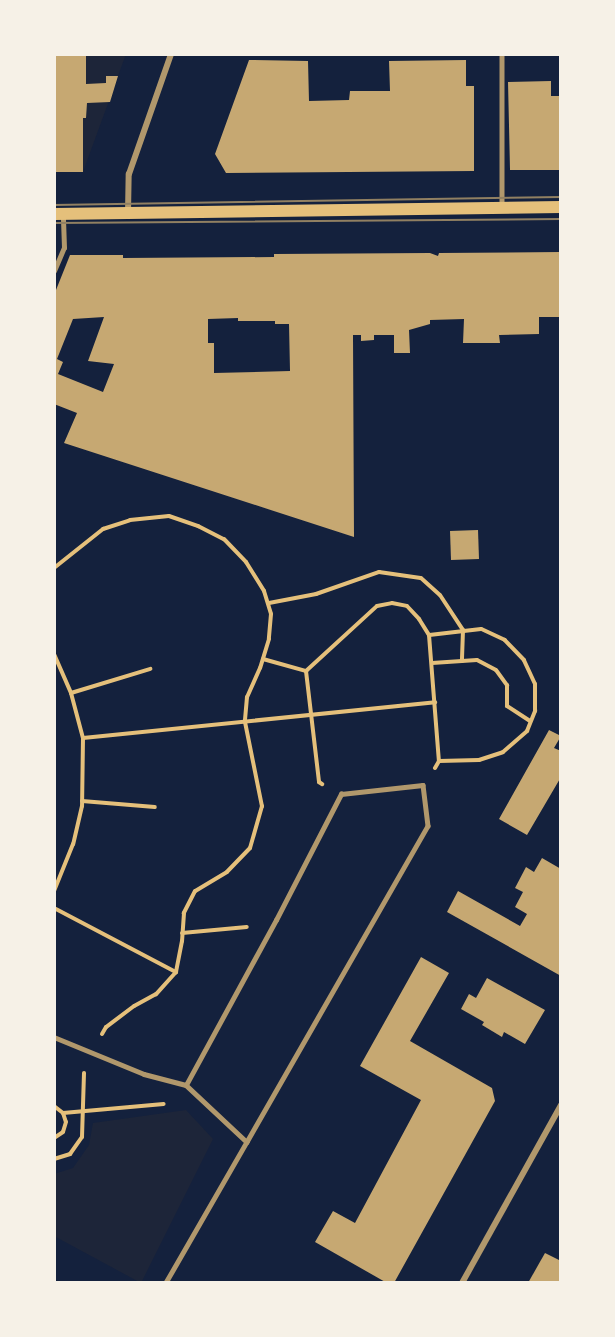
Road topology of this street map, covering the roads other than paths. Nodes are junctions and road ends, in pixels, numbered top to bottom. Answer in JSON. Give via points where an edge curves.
{"nodes":[{"id":1,"x":171,"y":54,"type":"edge"},
{"id":2,"x":502,"y":54,"type":"edge"},
{"id":3,"x":561,"y":207,"type":"edge"},
{"id":4,"x":502,"y":208,"type":"junction"},
{"id":5,"x":128,"y":213,"type":"junction"},
{"id":6,"x":58,"y":214,"type":"edge"},
{"id":7,"x":54,"y":271,"type":"edge"},
{"id":8,"x":54,"y":1037,"type":"edge"},
{"id":9,"x":186,"y":1086,"type":"junction"},
{"id":10,"x":561,"y":1105,"type":"edge"},
{"id":11,"x":247,"y":1142,"type":"junction"},
{"id":12,"x":166,"y":1283,"type":"edge"},
{"id":13,"x":462,"y":1283,"type":"edge"}],
"edges":[{"from":1,"to":5,"type":"street","via":[[129,174]]},
{"from":2,"to":4,"type":"lane"},
{"from":3,"to":4,"type":"main road"},
{"from":4,"to":5,"type":"main road"},
{"from":5,"to":6,"type":"main road"},
{"from":6,"to":7,"type":"lane","via":[[64,248]]},
{"from":8,"to":9,"type":"lane","via":[[144,1074]]},
{"from":9,"to":11,"type":"lane"},
{"from":9,"to":11,"type":"lane","via":[[340,794],[423,785],[428,826]]},
{"from":10,"to":13,"type":"street"},
{"from":11,"to":12,"type":"lane"}]}
